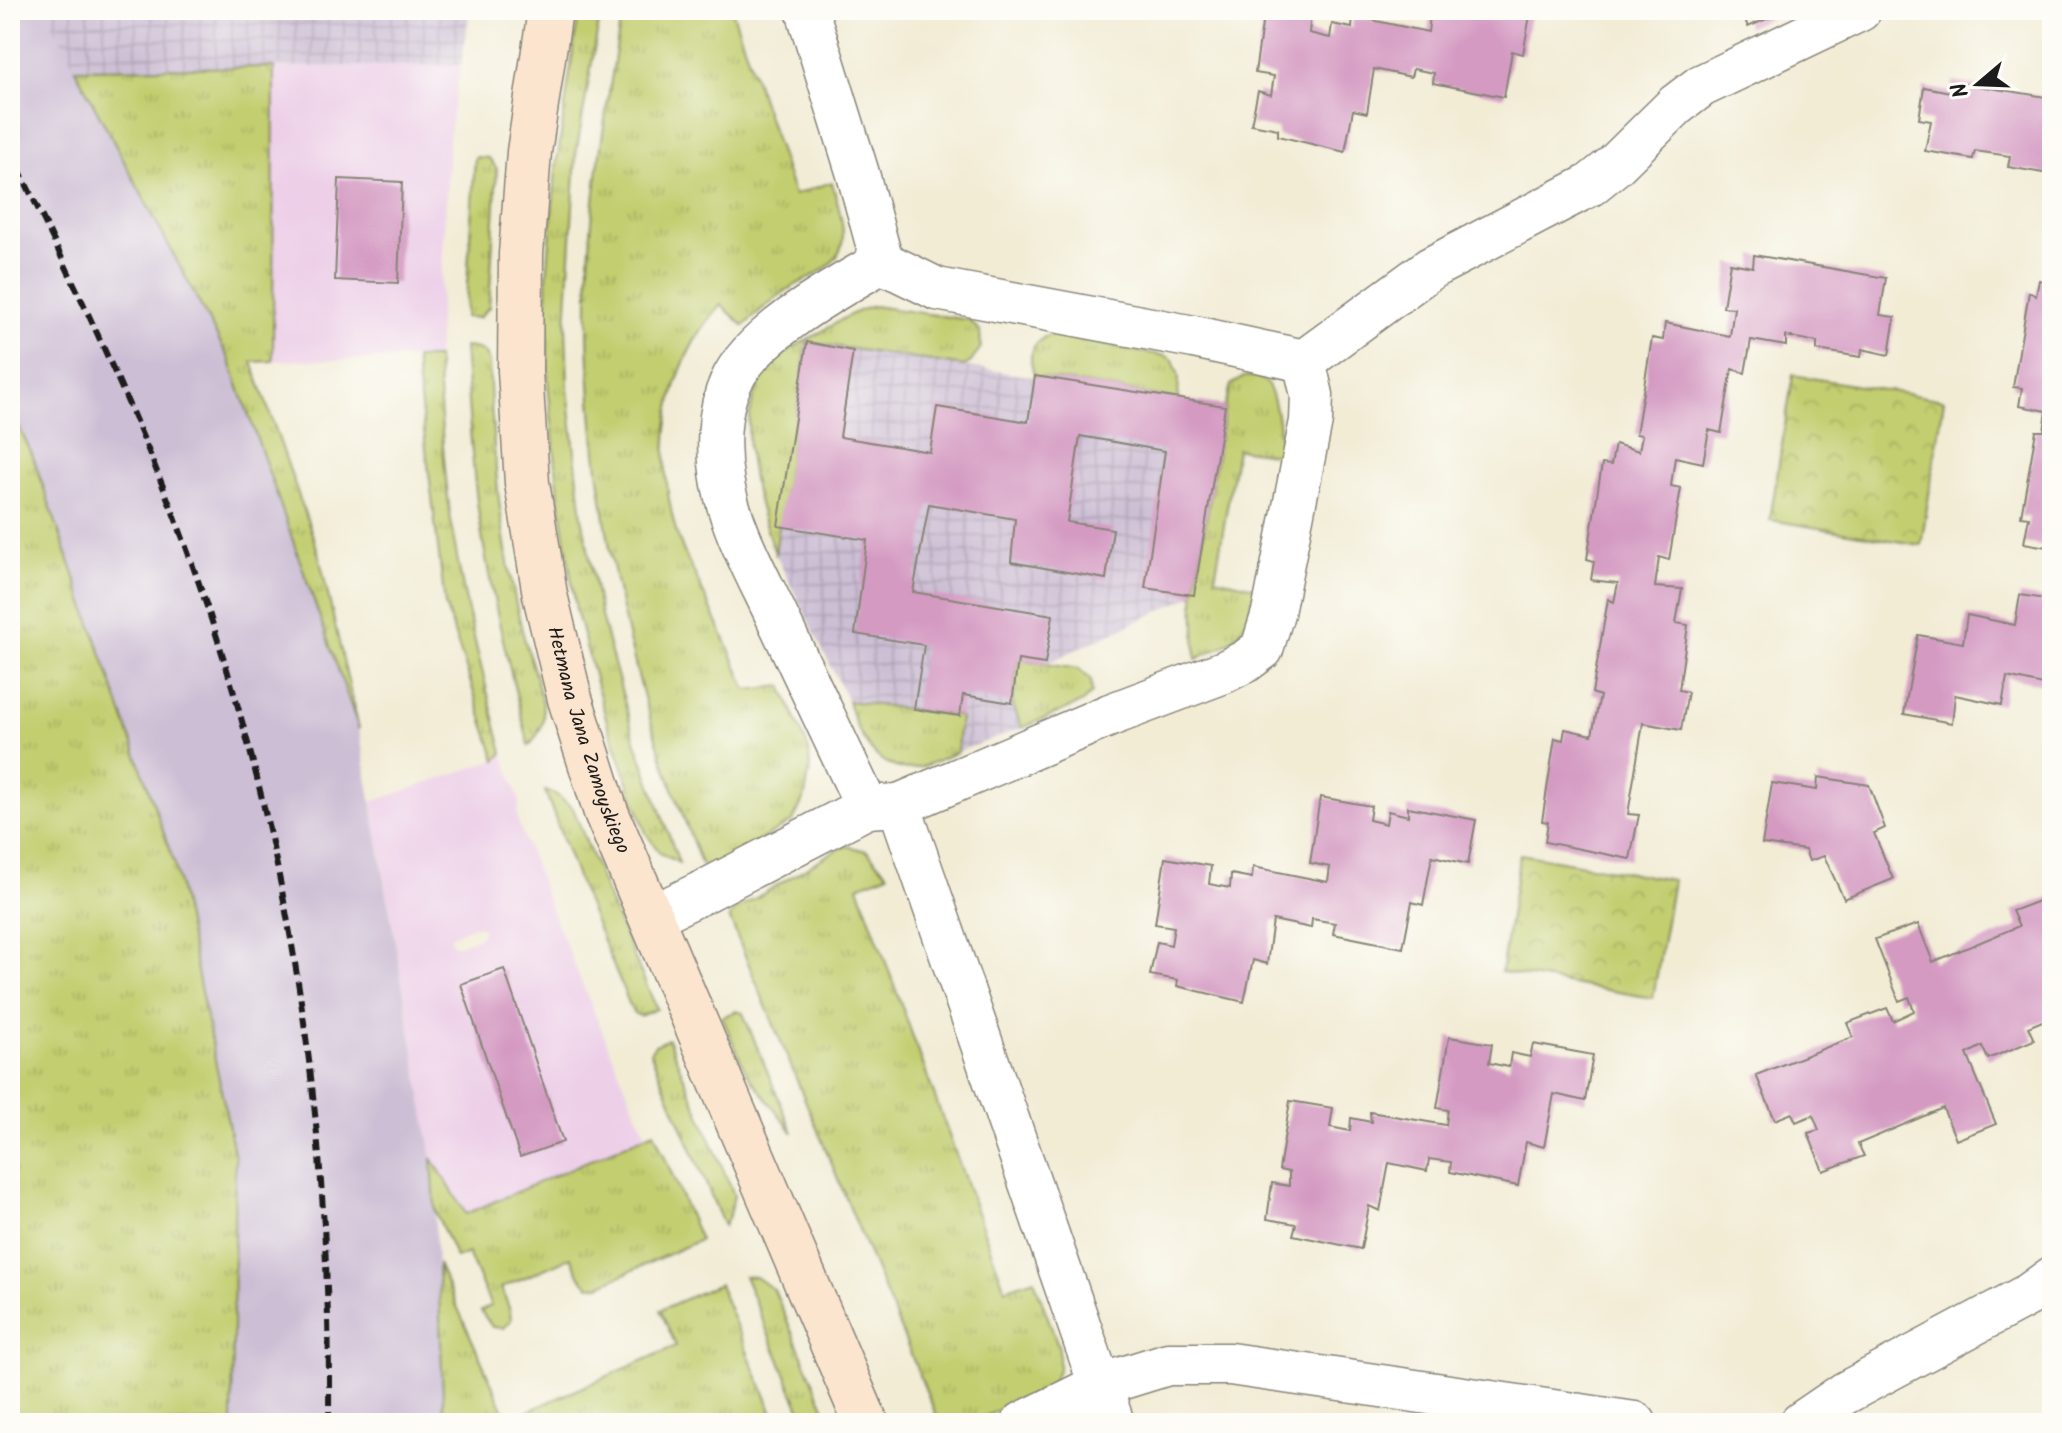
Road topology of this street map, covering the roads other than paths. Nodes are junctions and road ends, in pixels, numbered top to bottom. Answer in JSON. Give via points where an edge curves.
{"nodes":[{"id":1,"x":550,"y":10,"type":"edge"},
{"id":2,"x":807,"y":10,"type":"edge"},
{"id":3,"x":1860,"y":10,"type":"edge"},
{"id":4,"x":882,"y":262,"type":"junction"},
{"id":5,"x":1304,"y":361,"type":"junction"},
{"id":6,"x":883,"y":806,"type":"junction"},
{"id":7,"x":651,"y":917,"type":"junction"},
{"id":8,"x":2052,"y":1278,"type":"edge"},
{"id":9,"x":1106,"y":1404,"type":"edge"},
{"id":10,"x":866,"y":1423,"type":"edge"},
{"id":11,"x":1023,"y":1423,"type":"edge"},
{"id":12,"x":1635,"y":1423,"type":"edge"},
{"id":13,"x":1801,"y":1423,"type":"edge"}],
"edges":[{"from":1,"to":7,"type":"street","name":"Hetmana Jana Zamoyskiego","via":[[529,152],[521,254],[520,371],[527,483],[545,595],[570,699],[606,812]]},
{"from":2,"to":4,"type":"street"},
{"from":3,"to":5,"type":"street","via":[[1701,86],[1590,185],[1431,268]]},
{"from":4,"to":5,"type":"street","via":[[937,289]]},
{"from":4,"to":6,"type":"street","via":[[793,317],[752,353],[731,381],[719,450],[733,518]]},
{"from":5,"to":6,"type":"street","via":[[1312,395],[1311,421],[1262,649],[1224,672]]},
{"from":6,"to":7,"type":"street"},
{"from":6,"to":9,"type":"street"},
{"from":7,"to":10,"type":"street","name":"Hetmana Jana Zamoyskiego"},
{"from":8,"to":13,"type":"street"},
{"from":9,"to":11,"type":"street"},
{"from":9,"to":12,"type":"street","via":[[1168,1364],[1230,1364]]}]}
